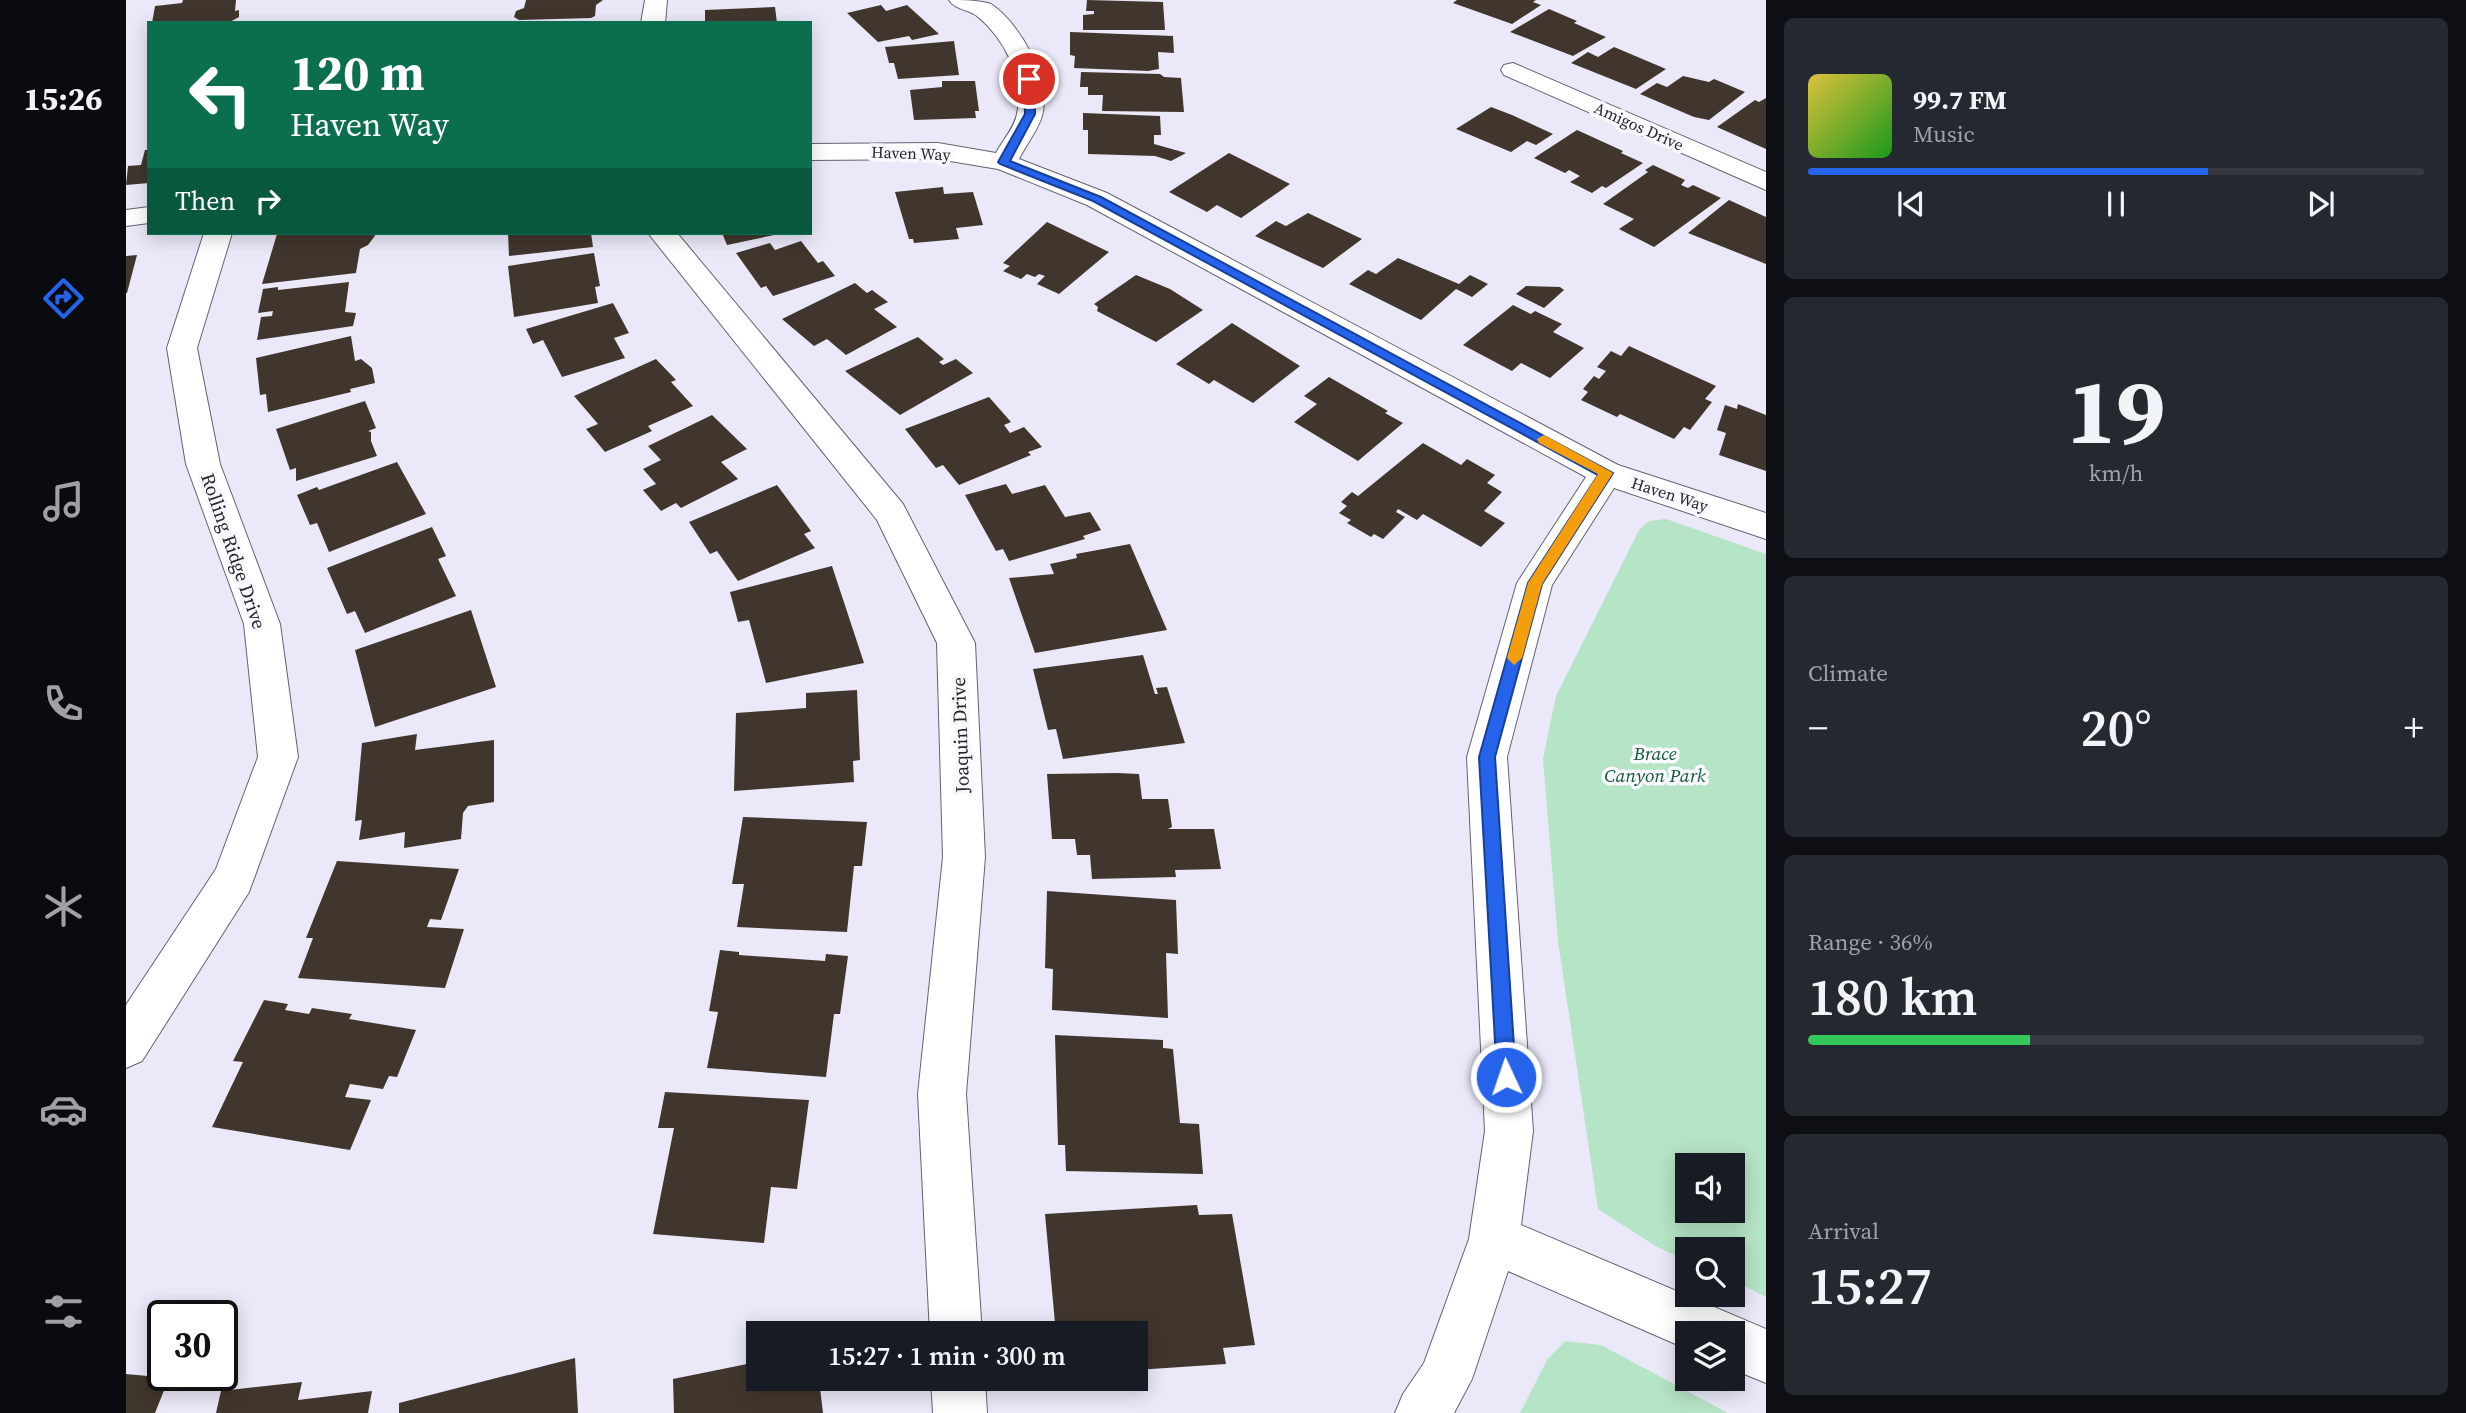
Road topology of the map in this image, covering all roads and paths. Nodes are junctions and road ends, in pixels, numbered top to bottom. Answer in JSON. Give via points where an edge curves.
{"nodes":[{"id":1,"x":656,"y":0,"type":"edge"},
{"id":2,"x":960,"y":0,"type":"edge"},
{"id":3,"x":653,"y":21,"type":"edge"},
{"id":4,"x":1513,"y":70,"type":"dead end"},
{"id":5,"x":812,"y":152,"type":"edge"},
{"id":6,"x":1004,"y":162,"type":"junction"},
{"id":7,"x":1766,"y":182,"type":"edge"},
{"id":8,"x":147,"y":215,"type":"edge"},
{"id":9,"x":126,"y":218,"type":"edge"},
{"id":10,"x":217,"y":235,"type":"edge"},
{"id":11,"x":664,"y":235,"type":"edge"},
{"id":12,"x":1606,"y":473,"type":"junction"},
{"id":13,"x":1766,"y":526,"type":"edge"},
{"id":14,"x":126,"y":1045,"type":"edge"},
{"id":15,"x":1494,"y":1239,"type":"junction"},
{"id":16,"x":955,"y":1321,"type":"edge"},
{"id":17,"x":1683,"y":1321,"type":"edge"},
{"id":18,"x":1745,"y":1347,"type":"edge"},
{"id":19,"x":1766,"y":1356,"type":"edge"},
{"id":20,"x":959,"y":1391,"type":"edge"},
{"id":21,"x":960,"y":1413,"type":"edge"},
{"id":22,"x":1422,"y":1413,"type":"edge"}],
"edges":[{"from":1,"to":3,"type":"street"},
{"from":2,"to":6,"type":"street","via":[[983,9],[1012,38],[1029,79],[1030,114]]},
{"from":4,"to":7,"type":"street","name":"Amigos Drive"},
{"from":5,"to":6,"type":"street","name":"Haven Way","via":[[938,151]]},
{"from":6,"to":12,"type":"street","name":"Haven Way","via":[[1097,199]]},
{"from":8,"to":9,"type":"street"},
{"from":10,"to":14,"type":"street","name":"Rolling Ridge Drive","via":[[182,348],[203,464],[262,624],[278,757],[234,879]]},
{"from":11,"to":16,"type":"street","name":"Joaquin Drive","via":[[891,513],[956,643],[964,857],[942,1094]]},
{"from":12,"to":13,"type":"street","name":"Haven Way"},
{"from":12,"to":15,"type":"street","via":[[1535,583],[1487,757],[1510,1131]]},
{"from":15,"to":17,"type":"street"},
{"from":15,"to":22,"type":"street","via":[[1445,1379]]},
{"from":18,"to":19,"type":"street"},
{"from":20,"to":21,"type":"street"}]}
